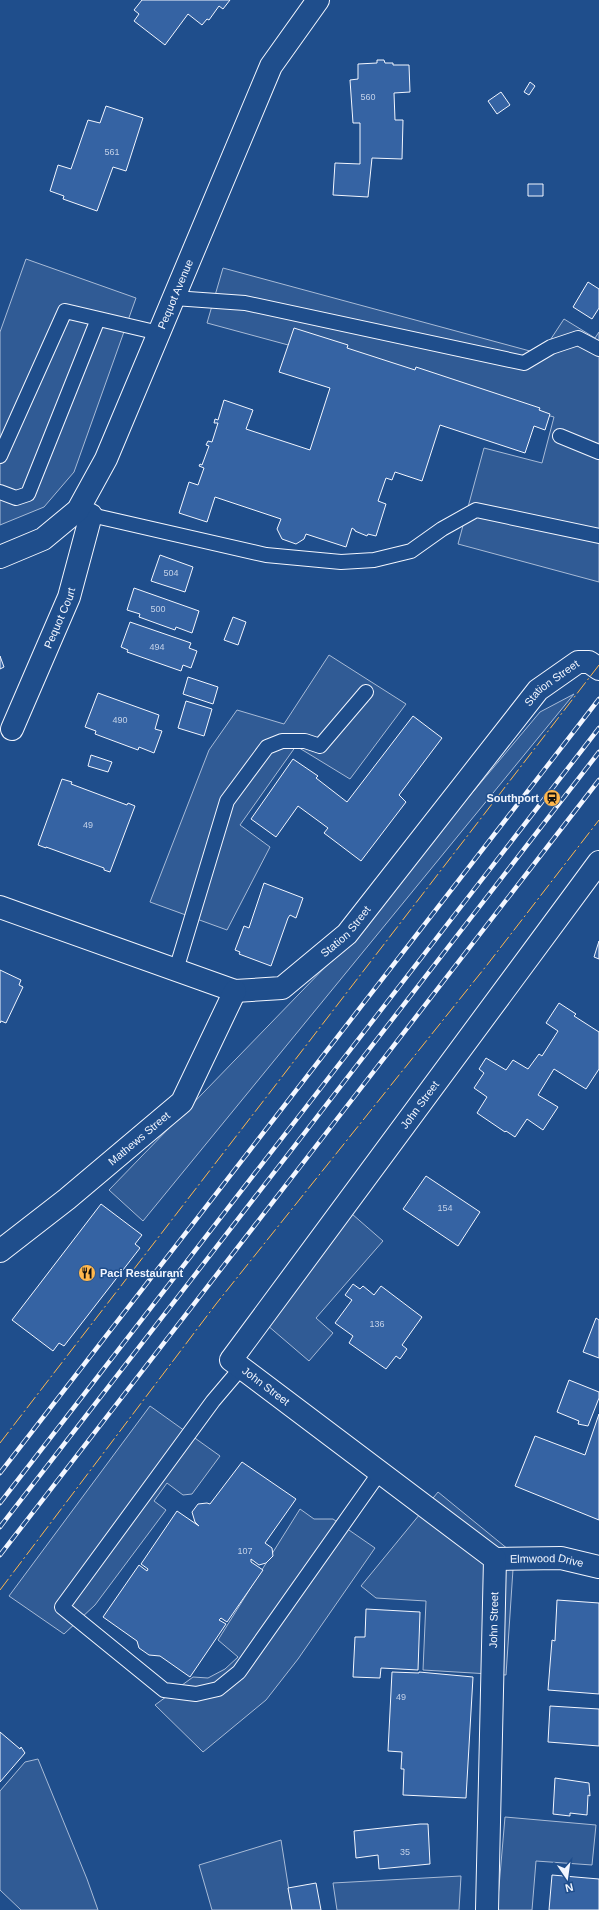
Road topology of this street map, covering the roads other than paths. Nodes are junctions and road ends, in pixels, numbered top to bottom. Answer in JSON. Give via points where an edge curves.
{"nodes":[{"id":1,"x":318,"y":0,"type":"edge"},
{"id":2,"x":174,"y":298,"type":"junction"},
{"id":3,"x":98,"y":319,"type":"junction"},
{"id":4,"x":159,"y":333,"type":"junction"},
{"id":5,"x":599,"y":349,"type":"edge"},
{"id":6,"x":560,"y":436,"type":"dead end"},
{"id":7,"x":599,"y":452,"type":"edge"},
{"id":8,"x":0,"y":456,"type":"edge"},
{"id":9,"x":0,"y":492,"type":"edge"},
{"id":10,"x":84,"y":513,"type":"junction"},
{"id":11,"x":599,"y":536,"type":"edge"},
{"id":12,"x":0,"y":557,"type":"edge"},
{"id":13,"x":599,"y":669,"type":"edge"},
{"id":14,"x":366,"y":692,"type":"dead end"},
{"id":15,"x":12,"y":729,"type":"dead end"},
{"id":16,"x":597,"y":868,"type":"edge"},
{"id":17,"x":0,"y":907,"type":"edge"},
{"id":18,"x":176,"y":970,"type":"junction"},
{"id":19,"x":235,"y":991,"type":"junction"},
{"id":20,"x":0,"y":1251,"type":"edge"},
{"id":21,"x":241,"y":1368,"type":"junction"},
{"id":22,"x":380,"y":1472,"type":"junction"},
{"id":23,"x":495,"y":1559,"type":"junction"},
{"id":24,"x":599,"y":1568,"type":"edge"},
{"id":25,"x":487,"y":1910,"type":"edge"}],
"edges":[{"from":1,"to":2,"type":"street","name":"Pequot Avenue","via":[[271,66]]},
{"from":2,"to":4,"type":"street","name":"Pequot Avenue"},
{"from":2,"to":5,"type":"lane","via":[[245,303],[524,363],[551,347],[578,338]]},
{"from":3,"to":4,"type":"lane"},
{"from":3,"to":8,"type":"lane","via":[[65,311]]},
{"from":3,"to":9,"type":"lane","via":[[28,494],[16,498]]},
{"from":4,"to":10,"type":"street","name":"Pequot Avenue"},
{"from":6,"to":7,"type":"lane"},
{"from":10,"to":11,"type":"lane","via":[[266,555],[341,562],[374,560],[411,551],[442,529],[476,510]]},
{"from":10,"to":12,"type":"street","name":"Pequot Avenue","via":[[43,539]]},
{"from":10,"to":15,"type":"street","name":"Pequot Court","via":[[69,597]]},
{"from":13,"to":19,"type":"street","name":"Station Street","via":[[589,662],[578,662],[538,690],[347,934],[282,988]]},
{"from":14,"to":18,"type":"lane","via":[[320,746],[305,741],[282,741],[267,747],[227,801]]},
{"from":16,"to":21,"type":"street","name":"John Street","via":[[232,1360]]},
{"from":17,"to":18,"type":"street","name":"Station Street"},
{"from":18,"to":19,"type":"street","name":"Station Street"},
{"from":19,"to":20,"type":"street","name":"Mathews Street","via":[[182,1102],[68,1199]]},
{"from":21,"to":22,"type":"street","name":"John Street"},
{"from":21,"to":22,"type":"lane","via":[[213,1401],[62,1607],[164,1690],[196,1694],[218,1689],[239,1672]]},
{"from":22,"to":23,"type":"street","name":"John Street"},
{"from":23,"to":24,"type":"street","name":"Elmwood Drive","via":[[561,1558]]},
{"from":23,"to":25,"type":"street","name":"John Street"}]}
